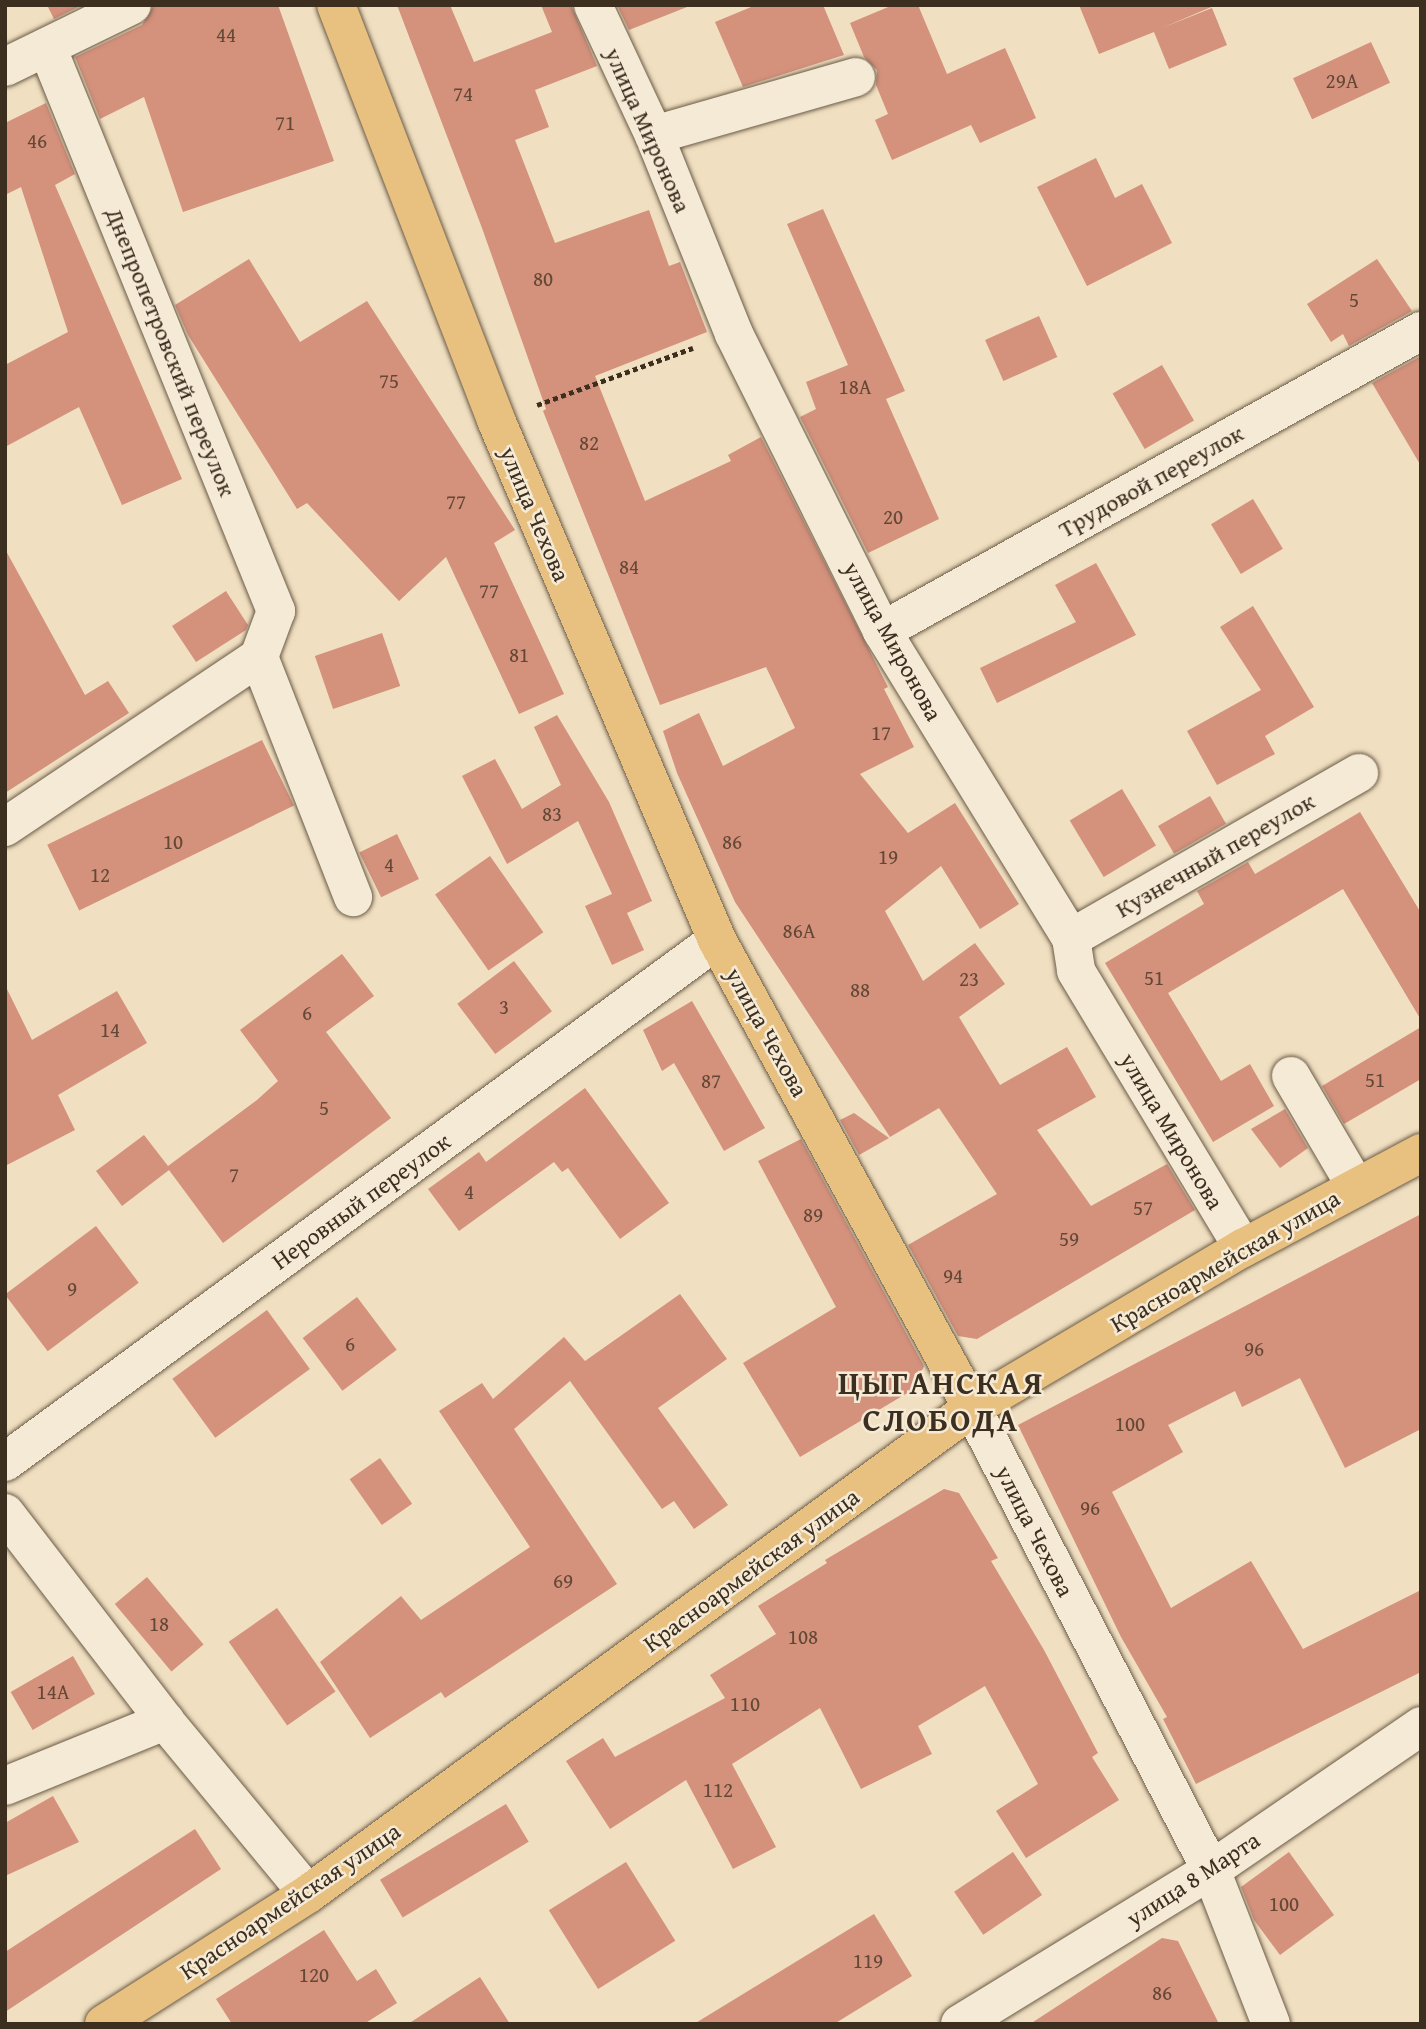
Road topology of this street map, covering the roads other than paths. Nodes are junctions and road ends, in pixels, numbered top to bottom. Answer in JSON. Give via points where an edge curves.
{"nodes":[{"id":1,"x":132,"y":5,"type":"edge"},
{"id":2,"x":335,"y":5,"type":"edge"},
{"id":3,"x":593,"y":5,"type":"edge"},
{"id":4,"x":47,"y":47,"type":"junction"},
{"id":5,"x":5,"y":67,"type":"edge"},
{"id":6,"x":856,"y":77,"type":"dead end"},
{"id":7,"x":654,"y":135,"type":"junction"},
{"id":8,"x":1421,"y":331,"type":"edge"},
{"id":9,"x":882,"y":631,"type":"junction"},
{"id":10,"x":259,"y":657,"type":"junction"},
{"id":11,"x":1359,"y":773,"type":"dead end"},
{"id":12,"x":5,"y":827,"type":"edge"},
{"id":13,"x":352,"y":897,"type":"dead end"},
{"id":14,"x":1072,"y":938,"type":"junction"},
{"id":15,"x":717,"y":940,"type":"junction"},
{"id":16,"x":1291,"y":1076,"type":"dead end"},
{"id":17,"x":1421,"y":1153,"type":"edge"},
{"id":18,"x":1356,"y":1187,"type":"junction"},
{"id":19,"x":1243,"y":1248,"type":"junction"},
{"id":20,"x":972,"y":1408,"type":"junction"},
{"id":21,"x":5,"y":1462,"type":"edge"},
{"id":22,"x":5,"y":1513,"type":"edge"},
{"id":23,"x":164,"y":1721,"type":"junction"},
{"id":24,"x":1421,"y":1726,"type":"edge"},
{"id":25,"x":5,"y":1786,"type":"edge"},
{"id":26,"x":1211,"y":1870,"type":"junction"},
{"id":27,"x":308,"y":1894,"type":"junction"},
{"id":28,"x":104,"y":2024,"type":"edge"},
{"id":29,"x":960,"y":2024,"type":"edge"},
{"id":30,"x":1271,"y":2024,"type":"edge"}],
"edges":[{"from":1,"to":4,"type":"street"},
{"from":2,"to":15,"type":"main road","name":"улица Чехова","via":[[496,420]]},
{"from":3,"to":7,"type":"street","name":"улица Миронова"},
{"from":4,"to":5,"type":"street"},
{"from":4,"to":10,"type":"street","name":"Днепропетровский переулок","via":[[276,611]]},
{"from":6,"to":7,"type":"street"},
{"from":7,"to":9,"type":"street","name":"улица Миронова","via":[[734,334]]},
{"from":8,"to":9,"type":"street","name":"Трудовой переулок"},
{"from":9,"to":14,"type":"street","name":"улица Миронова"},
{"from":10,"to":12,"type":"street"},
{"from":10,"to":13,"type":"street"},
{"from":11,"to":14,"type":"street","name":"Кузнечный переулок"},
{"from":14,"to":19,"type":"street","name":"улица Миронова","via":[[1076,971]]},
{"from":15,"to":20,"type":"main road","name":"улица Чехова"},
{"from":15,"to":21,"type":"street","name":"Неровный переулок"},
{"from":16,"to":18,"type":"street"},
{"from":17,"to":18,"type":"main road","name":"Красноармейская улица"},
{"from":18,"to":19,"type":"main road","name":"Красноармейская улица"},
{"from":19,"to":20,"type":"main road","name":"Красноармейская улица"},
{"from":20,"to":26,"type":"street","name":"улица Чехова"},
{"from":20,"to":27,"type":"main road","name":"Красноармейская улица"},
{"from":22,"to":23,"type":"street"},
{"from":23,"to":25,"type":"street"},
{"from":23,"to":27,"type":"street"},
{"from":24,"to":26,"type":"street","name":"улица 8 Марта"},
{"from":26,"to":29,"type":"street","name":"улица 8 Марта"},
{"from":26,"to":30,"type":"street","name":"улица Чехова"},
{"from":27,"to":28,"type":"main road","name":"Красноармейская улица"}]}
